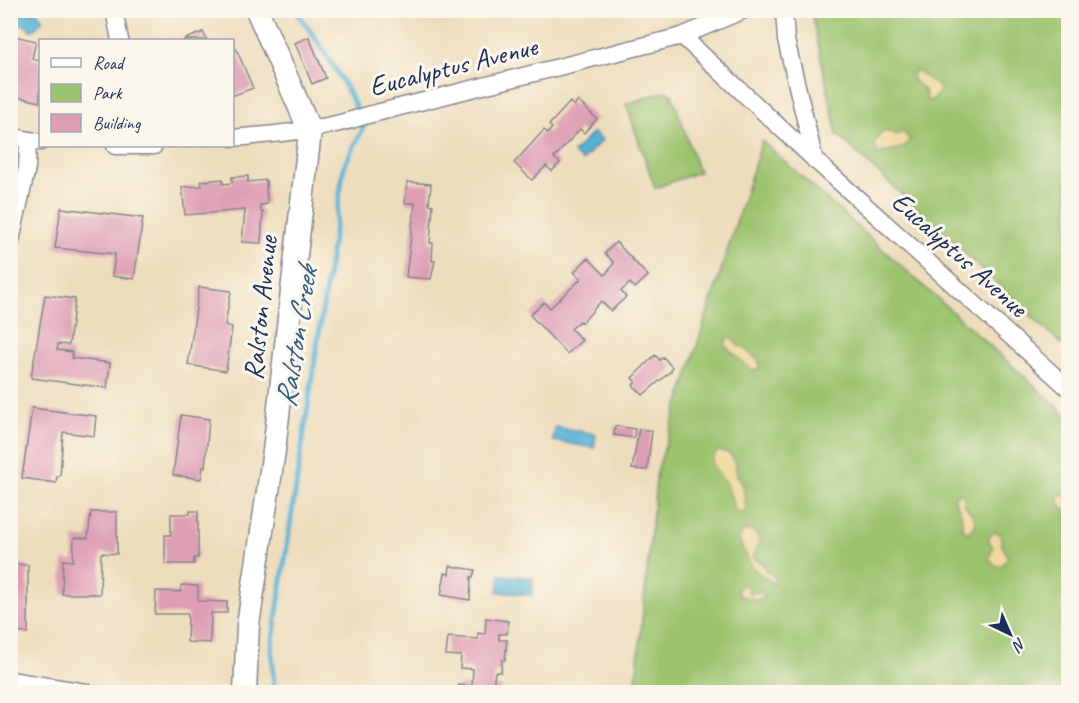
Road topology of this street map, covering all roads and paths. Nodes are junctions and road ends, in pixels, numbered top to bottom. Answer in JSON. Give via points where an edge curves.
{"nodes":[{"id":1,"x":114,"y":10,"type":"edge"},
{"id":2,"x":257,"y":10,"type":"edge"},
{"id":3,"x":744,"y":10,"type":"edge"},
{"id":4,"x":784,"y":10,"type":"edge"},
{"id":5,"x":709,"y":17,"type":"edge"},
{"id":6,"x":682,"y":36,"type":"junction"},
{"id":7,"x":120,"y":39,"type":"edge"},
{"id":8,"x":310,"y":131,"type":"junction"},
{"id":9,"x":10,"y":136,"type":"edge"},
{"id":10,"x":234,"y":138,"type":"edge"},
{"id":11,"x":34,"y":142,"type":"edge"},
{"id":12,"x":816,"y":161,"type":"junction"},
{"id":13,"x":10,"y":245,"type":"edge"},
{"id":14,"x":1068,"y":388,"type":"edge"},
{"id":15,"x":10,"y":680,"type":"edge"},
{"id":16,"x":85,"y":693,"type":"edge"},
{"id":17,"x":245,"y":693,"type":"edge"}],
"edges":[{"from":1,"to":7,"type":"street"},
{"from":2,"to":8,"type":"street"},
{"from":3,"to":5,"type":"street"},
{"from":4,"to":12,"type":"street","via":[[786,40]]},
{"from":5,"to":6,"type":"street"},
{"from":6,"to":8,"type":"street","name":"Eucalyptus Avenue"},
{"from":6,"to":12,"type":"street","name":"Eucalyptus Avenue"},
{"from":8,"to":10,"type":"street","name":"Eucalyptus Avenue"},
{"from":8,"to":17,"type":"street","name":"Ralston Avenue","via":[[274,451],[248,625]]},
{"from":9,"to":11,"type":"street"},
{"from":11,"to":13,"type":"street"},
{"from":12,"to":14,"type":"street","name":"Eucalyptus Avenue"},
{"from":15,"to":16,"type":"street"}]}
